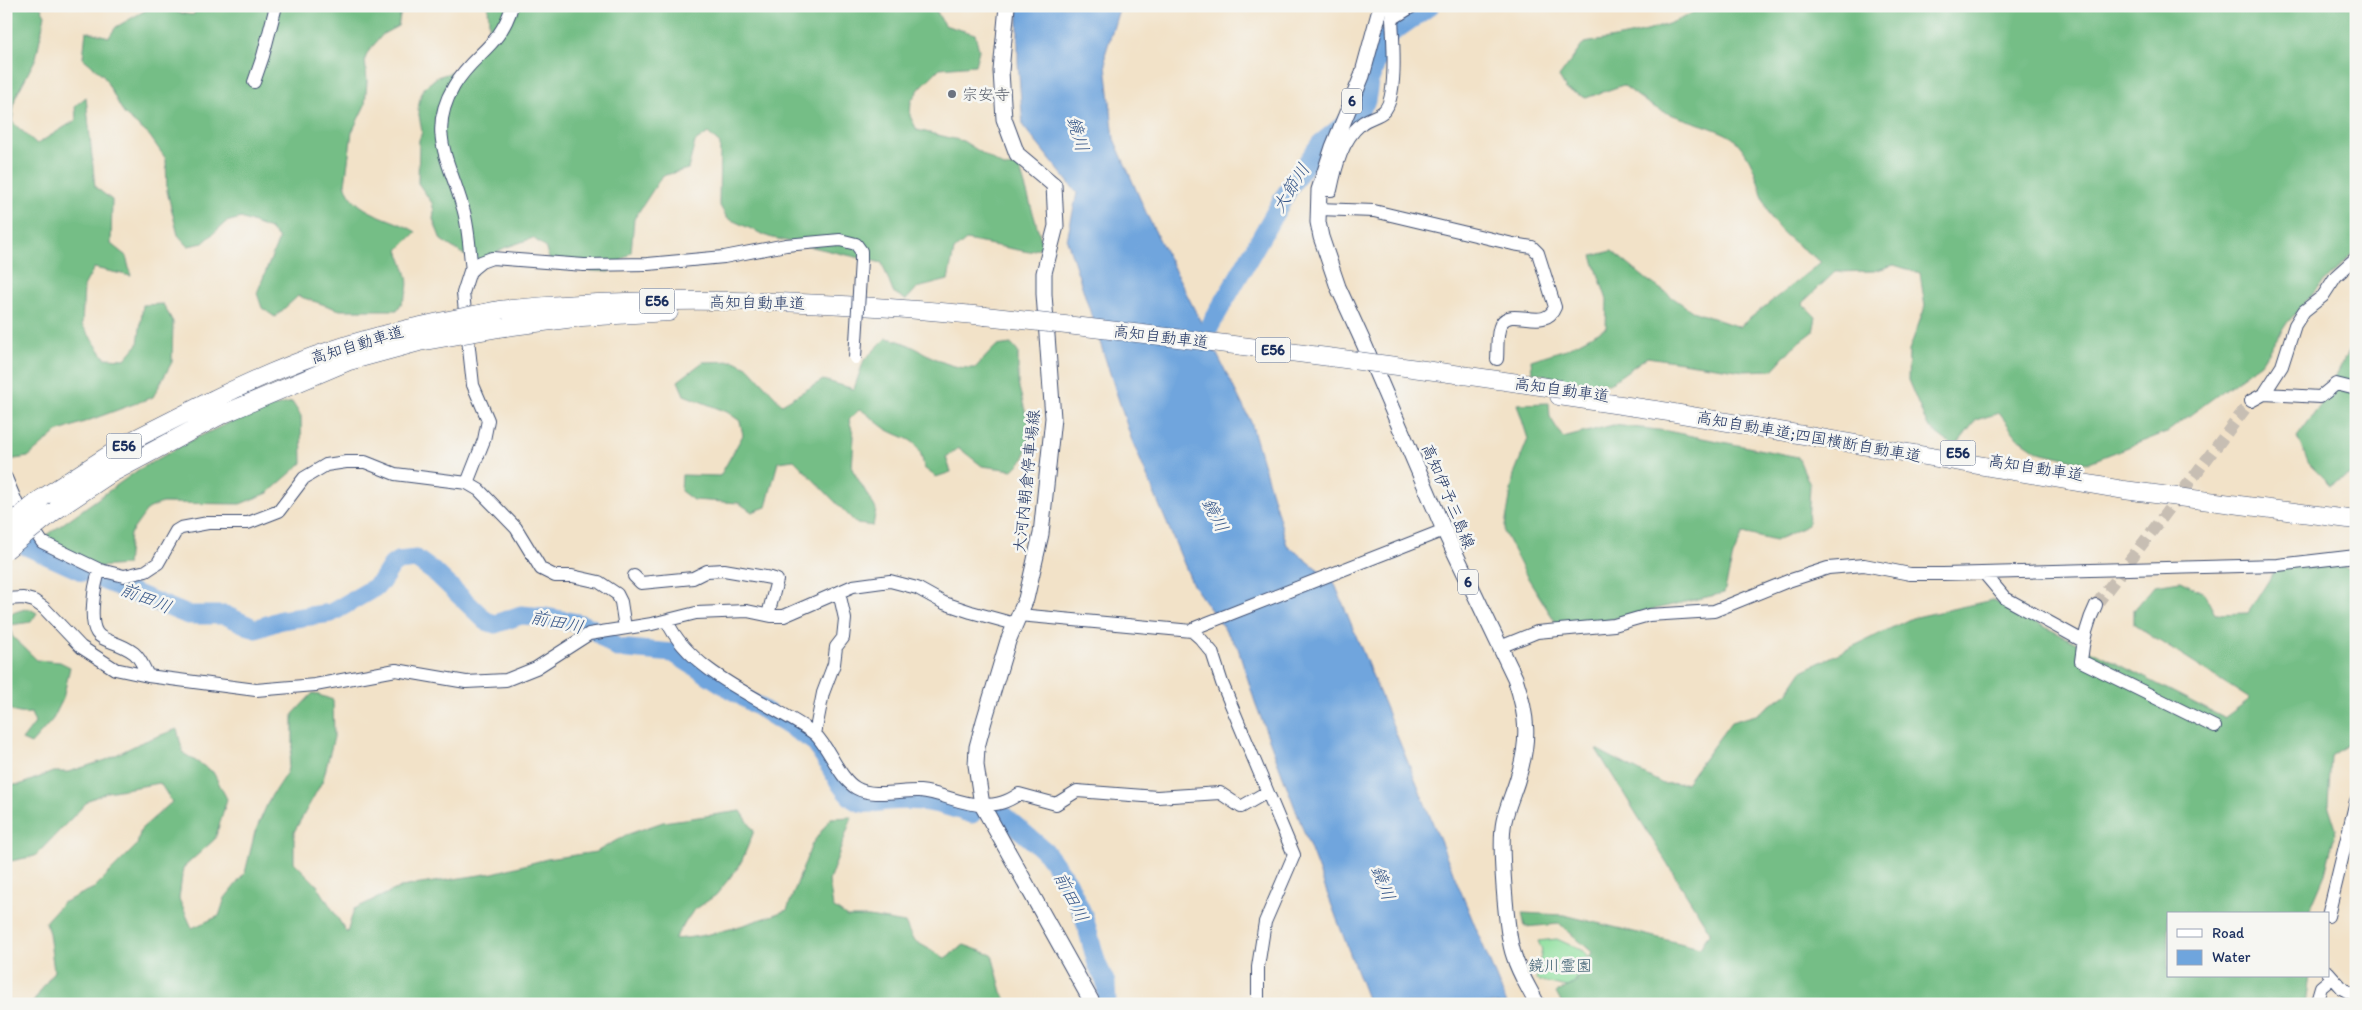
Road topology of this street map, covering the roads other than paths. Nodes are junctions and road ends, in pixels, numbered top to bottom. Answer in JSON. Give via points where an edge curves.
{"nodes":[{"id":1,"x":276,"y":6,"type":"edge"},
{"id":2,"x":512,"y":6,"type":"edge"},
{"id":3,"x":1007,"y":6,"type":"edge"},
{"id":4,"x":1381,"y":6,"type":"edge"},
{"id":5,"x":1392,"y":6,"type":"edge"},
{"id":6,"x":1412,"y":6,"type":"edge"},
{"id":7,"x":1392,"y":21,"type":"junction"},
{"id":8,"x":254,"y":82,"type":"dead end"},
{"id":9,"x":1319,"y":190,"type":"junction"},
{"id":10,"x":1318,"y":209,"type":"junction"},
{"id":11,"x":2356,"y":258,"type":"edge"},
{"id":12,"x":472,"y":270,"type":"junction"},
{"id":13,"x":985,"y":321,"type":"junction"},
{"id":14,"x":855,"y":358,"type":"dead end"},
{"id":15,"x":1497,"y":359,"type":"dead end"},
{"id":16,"x":2356,"y":389,"type":"edge"},
{"id":17,"x":1560,"y":392,"type":"junction"},
{"id":18,"x":2264,"y":394,"type":"junction"},
{"id":19,"x":2251,"y":401,"type":"tunnel mouth"},
{"id":20,"x":6,"y":478,"type":"edge"},
{"id":21,"x":467,"y":483,"type":"junction"},
{"id":22,"x":2356,"y":509,"type":"edge"},
{"id":23,"x":2356,"y":520,"type":"edge"},
{"id":24,"x":6,"y":527,"type":"edge"},
{"id":25,"x":1444,"y":530,"type":"junction"},
{"id":26,"x":6,"y":550,"type":"edge"},
{"id":27,"x":2356,"y":556,"type":"edge"},
{"id":28,"x":100,"y":570,"type":"junction"},
{"id":29,"x":1984,"y":573,"type":"junction"},
{"id":30,"x":634,"y":576,"type":"dead end"},
{"id":31,"x":840,"y":592,"type":"junction"},
{"id":32,"x":6,"y":598,"type":"edge"},
{"id":33,"x":2096,"y":604,"type":"tunnel mouth"},
{"id":34,"x":768,"y":616,"type":"junction"},
{"id":35,"x":1017,"y":619,"type":"junction"},
{"id":36,"x":667,"y":621,"type":"junction"},
{"id":37,"x":619,"y":629,"type":"junction"},
{"id":38,"x":1194,"y":629,"type":"junction"},
{"id":39,"x":2083,"y":641,"type":"junction"},
{"id":40,"x":1500,"y":647,"type":"junction"},
{"id":41,"x":148,"y":676,"type":"junction"},
{"id":42,"x":2215,"y":727,"type":"dead end"},
{"id":43,"x":815,"y":734,"type":"junction"},
{"id":44,"x":1267,"y":792,"type":"junction"},
{"id":45,"x":2356,"y":801,"type":"edge"},
{"id":46,"x":982,"y":805,"type":"junction"},
{"id":47,"x":2350,"y":848,"type":"edge"},
{"id":48,"x":2329,"y":912,"type":"edge"},
{"id":49,"x":2330,"y":975,"type":"edge"},
{"id":50,"x":2328,"y":978,"type":"edge"},
{"id":51,"x":2356,"y":996,"type":"edge"},
{"id":52,"x":1093,"y":1004,"type":"edge"},
{"id":53,"x":1258,"y":1004,"type":"edge"},
{"id":54,"x":1537,"y":1004,"type":"edge"},
{"id":55,"x":2316,"y":1004,"type":"edge"}],
"edges":[{"from":1,"to":8,"type":"street"},
{"from":2,"to":12,"type":"street","via":[[507,24],[497,39],[457,80],[440,120],[445,159],[463,207]]},
{"from":3,"to":35,"type":"main road","name":"大河内朝倉停車場線","via":[[1001,71],[1004,119],[1017,154],[1054,185],[1056,226],[1044,273],[1053,418],[1041,534],[1026,599]]},
{"from":4,"to":9,"type":"main road","name":"高知伊予三島線","number":"6","via":[[1362,76]]},
{"from":5,"to":7,"type":"street"},
{"from":6,"to":7,"type":"street"},
{"from":7,"to":9,"type":"street","via":[[1391,92],[1385,110],[1362,122],[1355,130],[1344,146],[1331,190]]},
{"from":9,"to":10,"type":"main road","name":"高知伊予三島線","number":"6"},
{"from":10,"to":15,"type":"street","via":[[1374,211],[1532,247],[1538,253],[1556,307],[1546,319],[1510,318],[1504,321],[1500,326]]},
{"from":10,"to":25,"type":"main road","name":"高知伊予三島線","number":"6","via":[[1329,265]]},
{"from":11,"to":18,"type":"street","via":[[2336,276],[2323,296],[2304,311],[2282,366]]},
{"from":12,"to":14,"type":"street","bridge":true,"via":[[492,258],[584,265],[648,264],[840,240],[856,244],[861,251]]},
{"from":12,"to":21,"type":"street","via":[[463,293],[468,354],[472,385],[488,420],[484,440]]},
{"from":13,"to":17,"type":"highway","name":"高知自動車道","number":"E56","bridge":true,"via":[[1172,337]]},
{"from":13,"to":24,"type":"highway","name":"高知自動車道","number":"E56","bridge":true,"via":[[824,303],[698,301],[569,303],[499,310],[422,324],[331,350],[253,380],[212,400],[129,442],[41,499]]},
{"from":13,"to":26,"type":"highway","name":"高知自動車道","number":"E56","bridge":true,"via":[[714,310],[582,317],[419,342],[349,361],[219,416],[110,474],[56,510]]},
{"from":16,"to":18,"type":"street","via":[[2336,384],[2320,397]]},
{"from":17,"to":22,"type":"highway","name":"高知自動車道","number":"E56","via":[[1749,417],[2176,489]]},
{"from":17,"to":23,"type":"highway","name":"高知自動車道;四国横断自動車道","number":"E56","via":[[2124,490]]},
{"from":18,"to":19,"type":"street"},
{"from":20,"to":28,"type":"street","via":[[17,504],[42,542]]},
{"from":21,"to":28,"type":"street","via":[[395,474],[365,462],[326,465],[304,478],[279,511],[267,517],[248,523],[208,523],[181,528],[176,531],[158,563],[146,571],[124,576]]},
{"from":21,"to":37,"type":"street","via":[[479,490],[516,528],[540,569],[555,576],[599,582],[617,594],[621,602]]},
{"from":25,"to":38,"type":"street"},
{"from":25,"to":40,"type":"main road","name":"高知伊予三島線","number":"6"},
{"from":27,"to":29,"type":"street","via":[[2278,565]]},
{"from":28,"to":41,"type":"street","via":[[93,598],[94,630],[109,642],[133,652]]},
{"from":29,"to":39,"type":"street","via":[[2001,595]]},
{"from":29,"to":40,"type":"street","via":[[1910,574],[1864,565],[1828,568],[1714,611],[1650,615],[1614,625],[1537,632]]},
{"from":30,"to":34,"type":"street","via":[[641,584],[693,578],[707,571],[724,570],[771,578],[777,580]]},
{"from":31,"to":34,"type":"street","via":[[784,616]]},
{"from":31,"to":35,"type":"street","via":[[862,584],[890,581],[917,588],[944,603],[971,612]]},
{"from":31,"to":43,"type":"street","via":[[845,619],[842,638],[836,647],[834,664],[823,693]]},
{"from":32,"to":41,"type":"street","via":[[23,598],[44,608],[81,647],[104,664],[127,673]]},
{"from":33,"to":39,"type":"street"},
{"from":34,"to":36,"type":"street","via":[[747,611],[705,612]]},
{"from":35,"to":38,"type":"street"},
{"from":35,"to":46,"type":"main road","name":"大河内朝倉停車場線","via":[[977,747],[976,765]]},
{"from":36,"to":37,"type":"street"},
{"from":36,"to":43,"type":"street","via":[[672,634],[687,651],[735,687]]},
{"from":37,"to":41,"type":"street","via":[[589,634],[536,668],[506,680],[489,682],[443,680],[396,670],[315,685],[256,690]]},
{"from":38,"to":44,"type":"street","via":[[1212,652]]},
{"from":39,"to":42,"type":"street","via":[[2081,661]]},
{"from":40,"to":54,"type":"main road","name":"高知伊予三島線","number":"6","via":[[1515,678],[1526,718],[1522,765],[1502,832],[1510,942],[1519,970]]},
{"from":43,"to":46,"type":"street","via":[[849,782],[857,788],[875,792],[920,791]]},
{"from":44,"to":46,"type":"street","via":[[1242,807],[1220,793],[1157,797],[1077,790],[1056,804],[1019,794],[1004,804]]},
{"from":44,"to":53,"type":"street","via":[[1294,855],[1266,922],[1258,967]]},
{"from":45,"to":47,"type":"street"},
{"from":46,"to":52,"type":"main road","name":"大河内朝倉停車場線"},
{"from":47,"to":48,"type":"street"},
{"from":49,"to":51,"type":"street"},
{"from":50,"to":55,"type":"street"}]}
